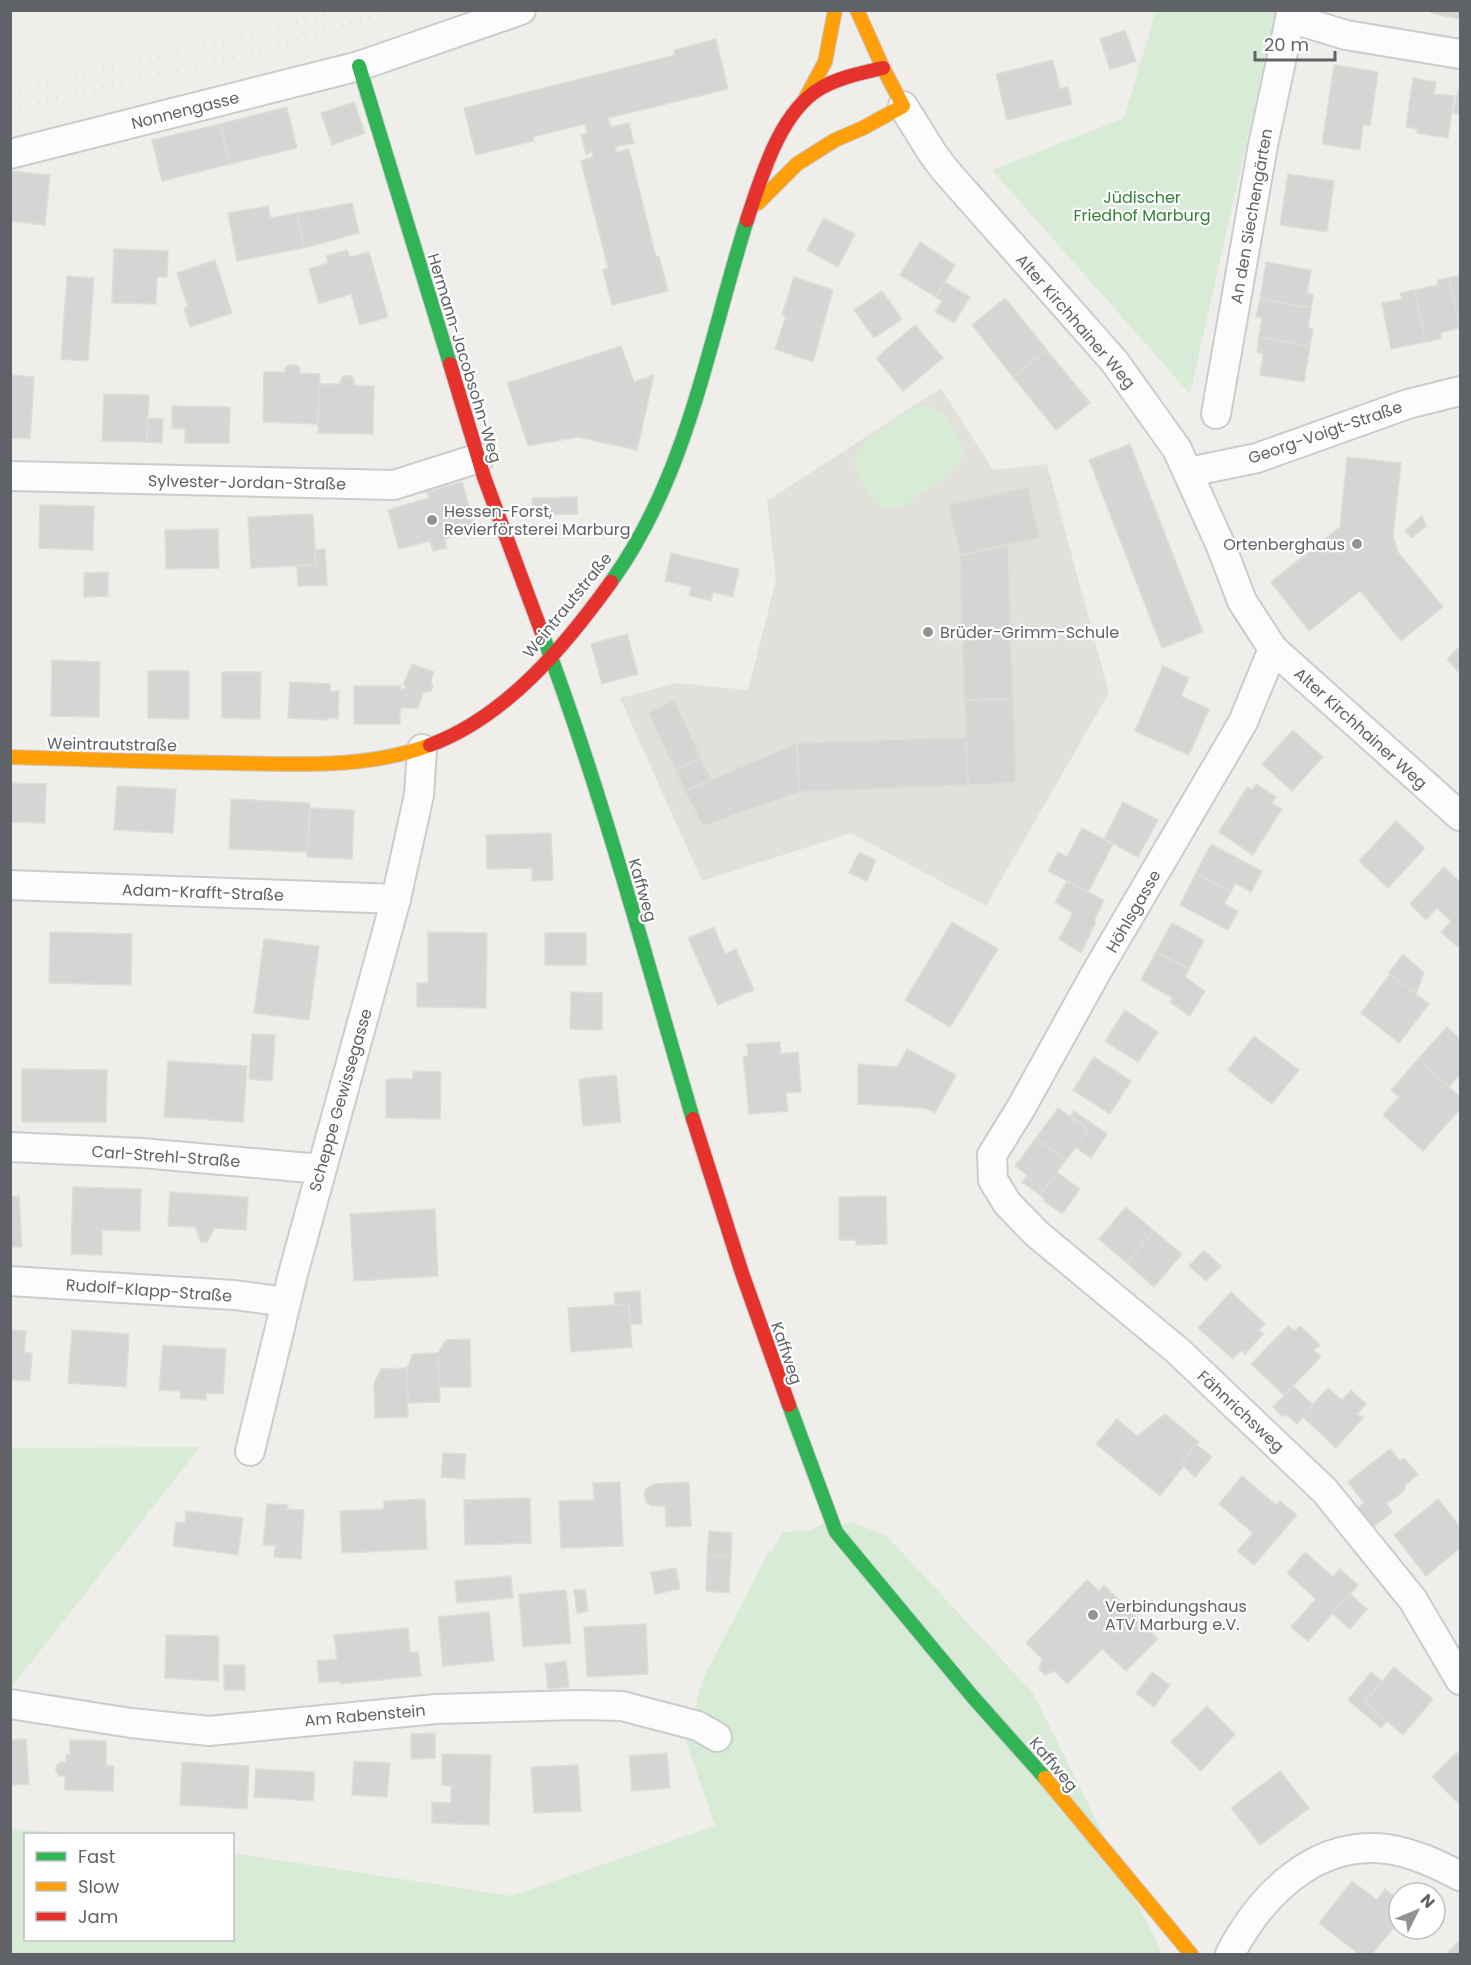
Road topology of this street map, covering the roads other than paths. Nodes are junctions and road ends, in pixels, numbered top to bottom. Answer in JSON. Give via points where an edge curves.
{"nodes":[{"id":1,"x":521,"y":10,"type":"edge"},
{"id":2,"x":835,"y":10,"type":"edge"},
{"id":3,"x":857,"y":10,"type":"edge"},
{"id":4,"x":1291,"y":14,"type":"edge"},
{"id":5,"x":1461,"y":54,"type":"edge"},
{"id":6,"x":359,"y":66,"type":"junction"},
{"id":7,"x":883,"y":68,"type":"junction"},
{"id":8,"x":804,"y":101,"type":"junction"},
{"id":9,"x":903,"y":106,"type":"junction"},
{"id":10,"x":10,"y":154,"type":"edge"},
{"id":11,"x":750,"y":211,"type":"junction"},
{"id":12,"x":1461,"y":391,"type":"edge"},
{"id":13,"x":1216,"y":414,"type":"dead end"},
{"id":14,"x":478,"y":458,"type":"junction"},
{"id":15,"x":1189,"y":472,"type":"junction"},
{"id":16,"x":10,"y":476,"type":"edge"},
{"id":17,"x":1273,"y":649,"type":"junction"},
{"id":18,"x":552,"y":655,"type":"junction"},
{"id":19,"x":422,"y":749,"type":"junction"},
{"id":20,"x":10,"y":758,"type":"edge"},
{"id":21,"x":1461,"y":816,"type":"edge"},
{"id":22,"x":10,"y":885,"type":"edge"},
{"id":23,"x":396,"y":900,"type":"junction"},
{"id":24,"x":10,"y":1147,"type":"edge"},
{"id":25,"x":321,"y":1169,"type":"junction"},
{"id":26,"x":992,"y":1171,"type":"joint"},
{"id":27,"x":10,"y":1281,"type":"edge"},
{"id":28,"x":286,"y":1302,"type":"junction"},
{"id":29,"x":250,"y":1451,"type":"dead end"},
{"id":30,"x":1461,"y":1680,"type":"edge"},
{"id":31,"x":10,"y":1704,"type":"edge"},
{"id":32,"x":717,"y":1737,"type":"dead end"},
{"id":33,"x":1461,"y":1876,"type":"edge"},
{"id":34,"x":1191,"y":1954,"type":"edge"},
{"id":35,"x":1230,"y":1954,"type":"edge"}],
"edges":[{"from":1,"to":6,"type":"street","name":"Nonnengasse"},
{"from":2,"to":8,"type":"street","via":[[825,62]]},
{"from":3,"to":7,"type":"street"},
{"from":4,"to":5,"type":"street","via":[[1346,35]]},
{"from":4,"to":13,"type":"street","name":"An den Siechengärten","via":[[1263,145]]},
{"from":6,"to":10,"type":"street","name":"Nonnengasse"},
{"from":6,"to":14,"type":"street","name":"Hermann-Jacobsohn-Weg"},
{"from":7,"to":8,"type":"street","name":"Weintrautstraße","via":[[833,81]]},
{"from":7,"to":9,"type":"street"},
{"from":8,"to":11,"type":"street","name":"Weintrautstraße","via":[[765,167]]},
{"from":9,"to":11,"type":"street","name":"Weintrautstraße","via":[[797,164]]},
{"from":9,"to":15,"type":"street","name":"Alter Kirchhainer Weg","via":[[945,170],[1114,361]]},
{"from":11,"to":18,"type":"street","name":"Weintrautstraße","via":[[696,399],[661,493],[623,563]]},
{"from":12,"to":15,"type":"street","name":"Georg-Voigt-Straße","via":[[1408,404],[1257,458]]},
{"from":14,"to":16,"type":"street","name":"Sylvester-Jordan-Straße","via":[[394,485]]},
{"from":14,"to":18,"type":"street","name":"Hermann-Jacobsohn-Weg"},
{"from":15,"to":17,"type":"street","name":"Alter Kirchhainer Weg","via":[[1242,602]]},
{"from":17,"to":21,"type":"street","name":"Alter Kirchhainer Weg"},
{"from":17,"to":26,"type":"street","name":"Höhlsgasse","via":[[1242,722],[992,1155]]},
{"from":18,"to":19,"type":"street","name":"Weintrautstraße","via":[[489,711],[453,735]]},
{"from":18,"to":34,"type":"street","name":"Kaffweg","via":[[695,1125],[830,1520],[902,1612]]},
{"from":19,"to":20,"type":"street","name":"Weintrautstraße","via":[[356,761],[289,765]]},
{"from":19,"to":23,"type":"street","name":"Scheppe Gewissegasse","via":[[419,795]]},
{"from":22,"to":23,"type":"street","name":"Adam-Krafft-Straße"},
{"from":23,"to":25,"type":"street","name":"Scheppe Gewissegasse"},
{"from":24,"to":25,"type":"street","name":"Carl-Strehl-Straße","via":[[142,1153]]},
{"from":25,"to":28,"type":"street","name":"Scheppe Gewissegasse"},
{"from":26,"to":30,"type":"street","name":"Fähnrichsweg","via":[[1007,1203],[1037,1234],[1178,1351],[1325,1491],[1413,1600]]},
{"from":27,"to":28,"type":"street","name":"Rudolf-Klapp-Straße","via":[[234,1295]]},
{"from":28,"to":29,"type":"street","name":"Scheppe Gewissegasse"},
{"from":31,"to":32,"type":"street","name":"Am Rabenstein","via":[[208,1731],[436,1709],[610,1706],[698,1725]]},
{"from":33,"to":35,"type":"street","via":[[1430,1861],[1387,1849],[1363,1848],[1327,1856],[1288,1878],[1265,1901]]}]}
